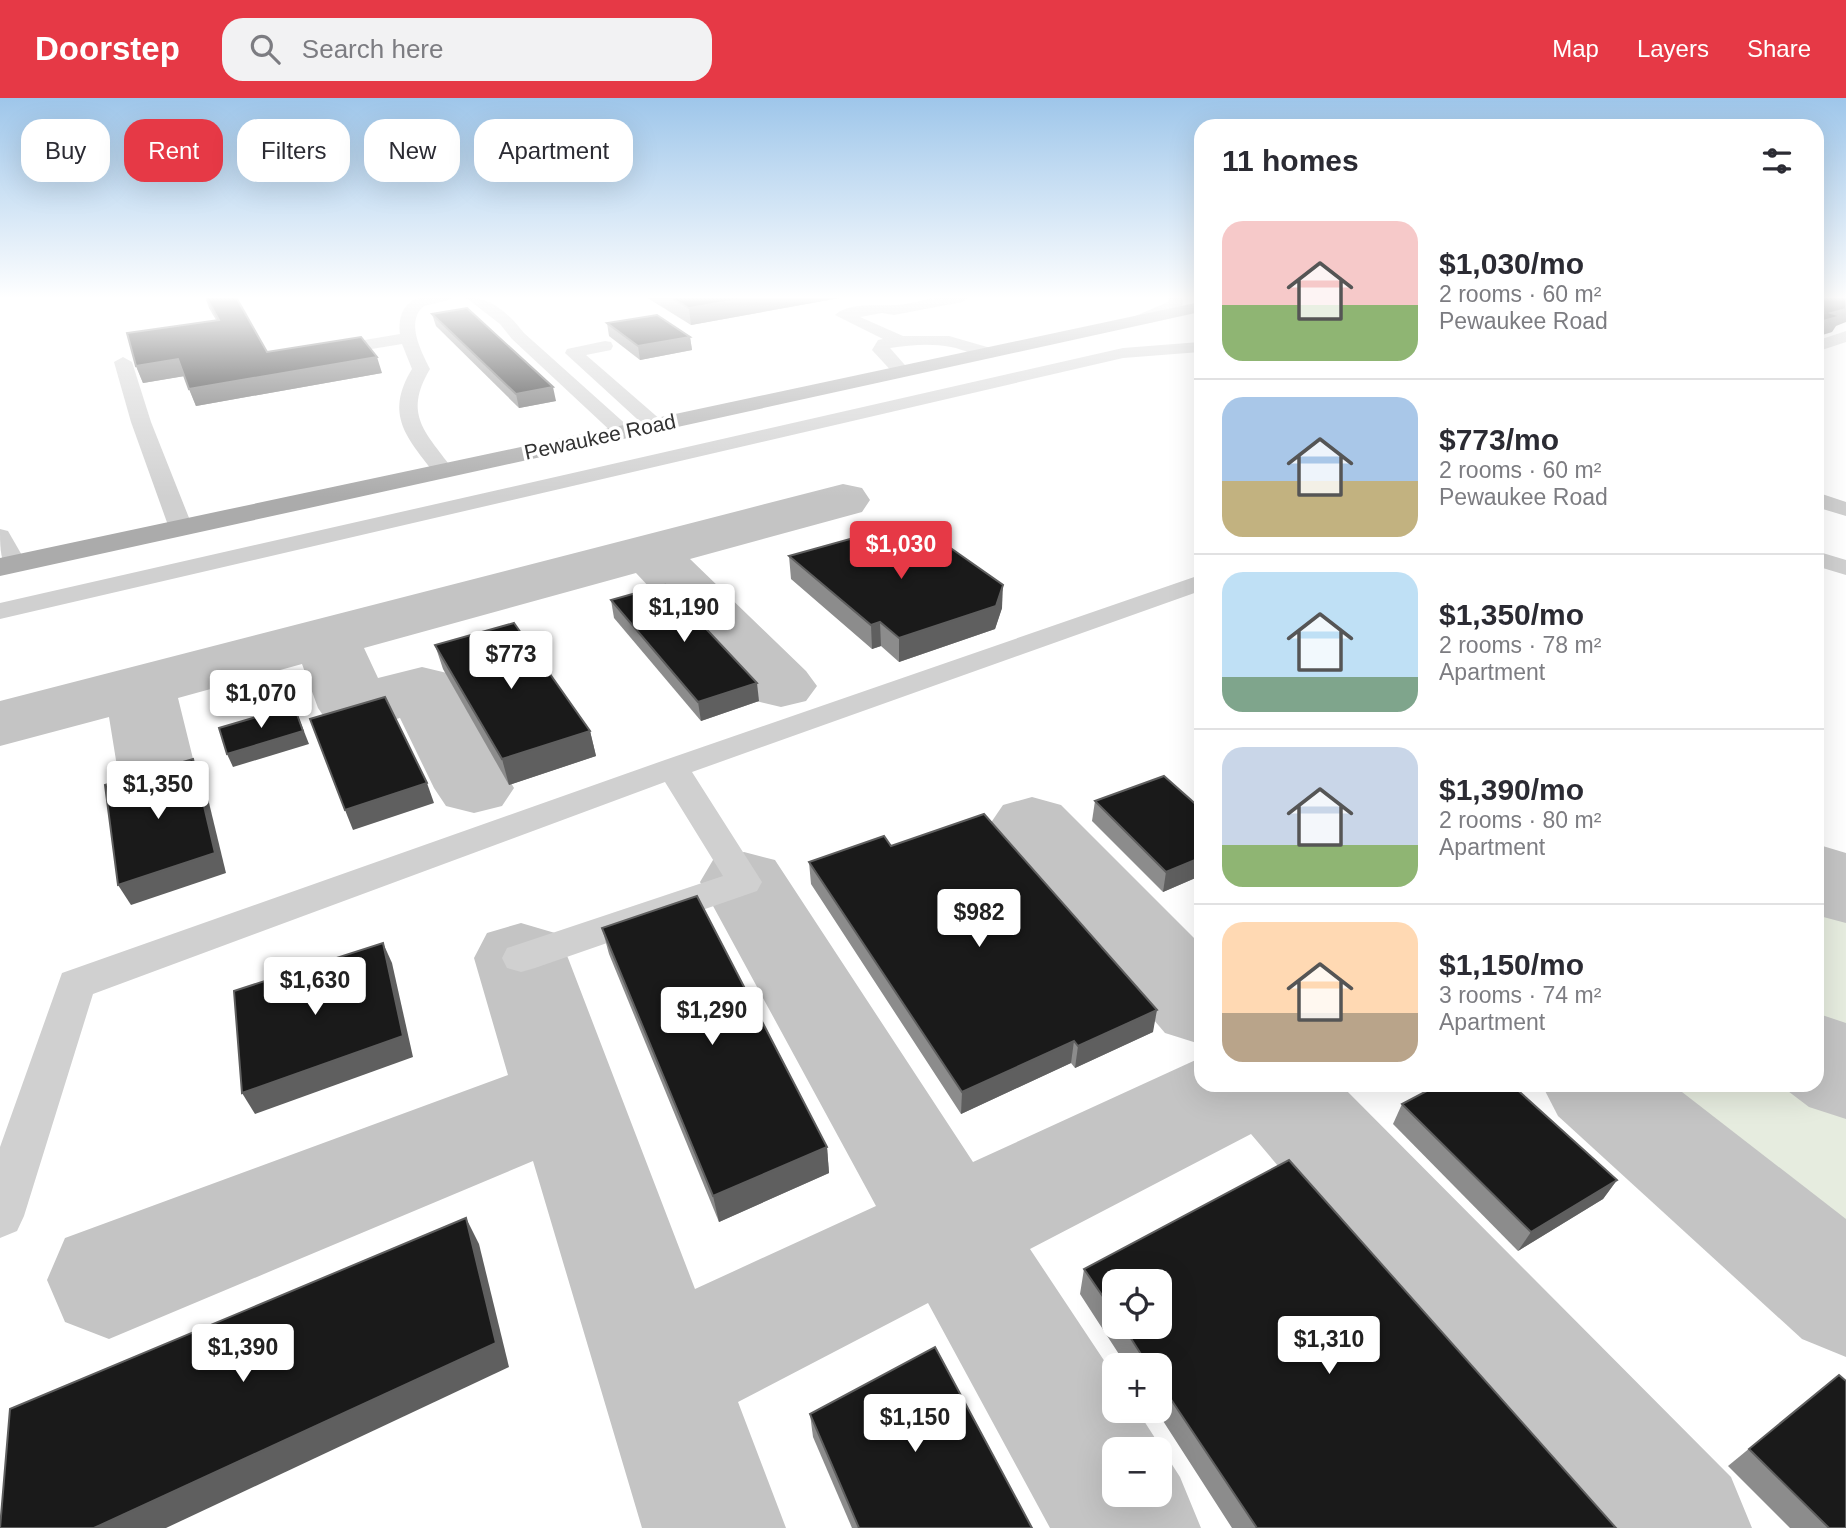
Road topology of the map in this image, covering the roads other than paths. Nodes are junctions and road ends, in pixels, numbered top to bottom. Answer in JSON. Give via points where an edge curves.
{"nodes":[{"id":1,"x":124,"y":364,"type":"edge"},
{"id":2,"x":419,"y":364,"type":"edge"},
{"id":3,"x":548,"y":364,"type":"edge"},
{"id":4,"x":585,"y":364,"type":"edge"},
{"id":5,"x":894,"y":364,"type":"edge"},
{"id":6,"x":939,"y":364,"type":"edge"},
{"id":7,"x":1076,"y":364,"type":"edge"},
{"id":8,"x":902,"y":372,"type":"junction"},
{"id":9,"x":655,"y":425,"type":"junction"},
{"id":10,"x":623,"y":432,"type":"junction"},
{"id":11,"x":443,"y":471,"type":"junction"},
{"id":12,"x":1824,"y":502,"type":"edge"},
{"id":13,"x":1846,"y":509,"type":"edge"},
{"id":14,"x":181,"y":528,"type":"junction"},
{"id":15,"x":0,"y":537,"type":"edge"},
{"id":16,"x":1824,"y":561,"type":"edge"},
{"id":17,"x":7,"y":565,"type":"edge"},
{"id":18,"x":1846,"y":568,"type":"edge"},
{"id":19,"x":1194,"y":585,"type":"edge"},
{"id":20,"x":0,"y":611,"type":"edge"},
{"id":21,"x":673,"y":768,"type":"junction"},
{"id":22,"x":521,"y":958,"type":"dead end"},
{"id":23,"x":0,"y":1216,"type":"edge"}],
"edges":[{"from":1,"to":14,"type":"street"},
{"from":2,"to":11,"type":"street","via":[[421,369],[405,400],[406,414]]},
{"from":3,"to":10,"type":"street"},
{"from":4,"to":9,"type":"street"},
{"from":5,"to":8,"type":"street"},
{"from":6,"to":8,"type":"main road","name":"Pewaukee Road"},
{"from":7,"to":20,"type":"street"},
{"from":8,"to":9,"type":"main road","name":"Pewaukee Road"},
{"from":9,"to":10,"type":"main road","name":"Pewaukee Road"},
{"from":10,"to":11,"type":"main road","name":"Pewaukee Road"},
{"from":11,"to":14,"type":"main road","name":"Pewaukee Road"},
{"from":12,"to":13,"type":"street"},
{"from":14,"to":17,"type":"main road","name":"Pewaukee Road"},
{"from":15,"to":17,"type":"street"},
{"from":16,"to":18,"type":"street"},
{"from":19,"to":21,"type":"street"},
{"from":21,"to":22,"type":"street","via":[[744,882]]},
{"from":21,"to":23,"type":"street","via":[[76,984]]}]}
